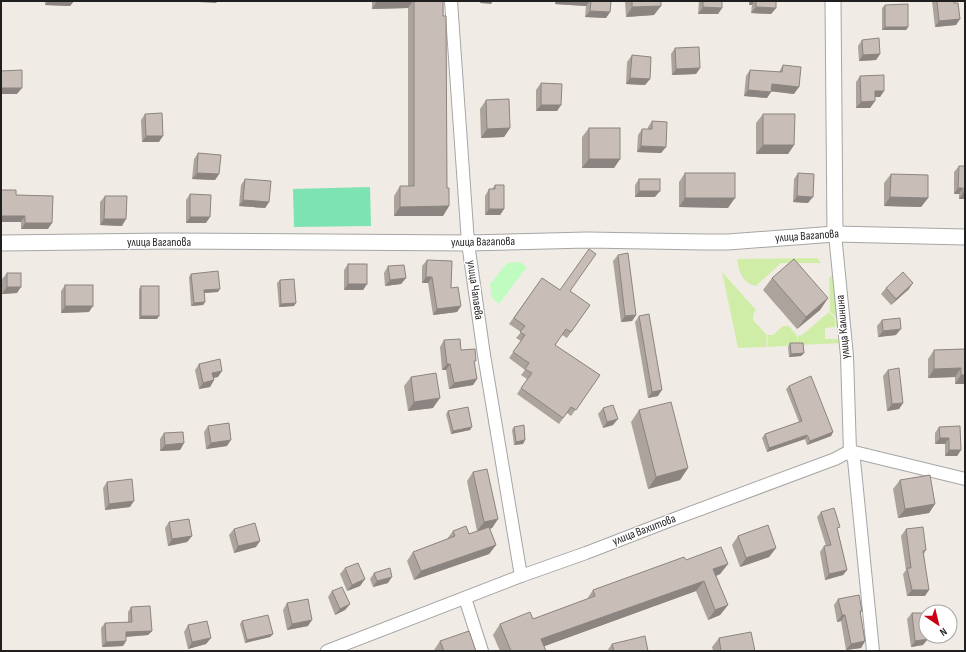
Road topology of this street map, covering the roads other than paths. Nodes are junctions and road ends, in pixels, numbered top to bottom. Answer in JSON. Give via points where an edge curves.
{"nodes":[{"id":1,"x":451,"y":1,"type":"edge"},
{"id":2,"x":832,"y":1,"type":"edge"},
{"id":3,"x":834,"y":234,"type":"junction"},
{"id":4,"x":965,"y":237,"type":"edge"},
{"id":5,"x":1,"y":243,"type":"edge"},
{"id":6,"x":468,"y":243,"type":"junction"},
{"id":7,"x":850,"y":451,"type":"junction"},
{"id":8,"x":965,"y":479,"type":"edge"},
{"id":9,"x":521,"y":576,"type":"junction"},
{"id":10,"x":465,"y":598,"type":"junction"},
{"id":11,"x":327,"y":651,"type":"edge"},
{"id":12,"x":482,"y":651,"type":"edge"},
{"id":13,"x":873,"y":651,"type":"edge"}],
"edges":[{"from":1,"to":6,"type":"street","name":"улица Чапаева"},
{"from":2,"to":3,"type":"street","name":"улица Калинина"},
{"from":3,"to":4,"type":"street","name":"улица Вагапова"},
{"from":3,"to":6,"type":"street","name":"улица Вагапова","via":[[720,242],[587,240]]},
{"from":3,"to":7,"type":"street","name":"улица Калинина","via":[[847,356]]},
{"from":5,"to":6,"type":"street","name":"улица Вагапова"},
{"from":6,"to":9,"type":"street","name":"улица Чапаева"},
{"from":7,"to":8,"type":"street"},
{"from":7,"to":9,"type":"street","name":"улица Вахитова","via":[[835,459]]},
{"from":7,"to":13,"type":"street","name":"улица Калинина","via":[[854,460]]},
{"from":9,"to":10,"type":"street","name":"улица Вахитова"},
{"from":10,"to":11,"type":"street","name":"улица Вахитова"},
{"from":10,"to":12,"type":"street"}]}
